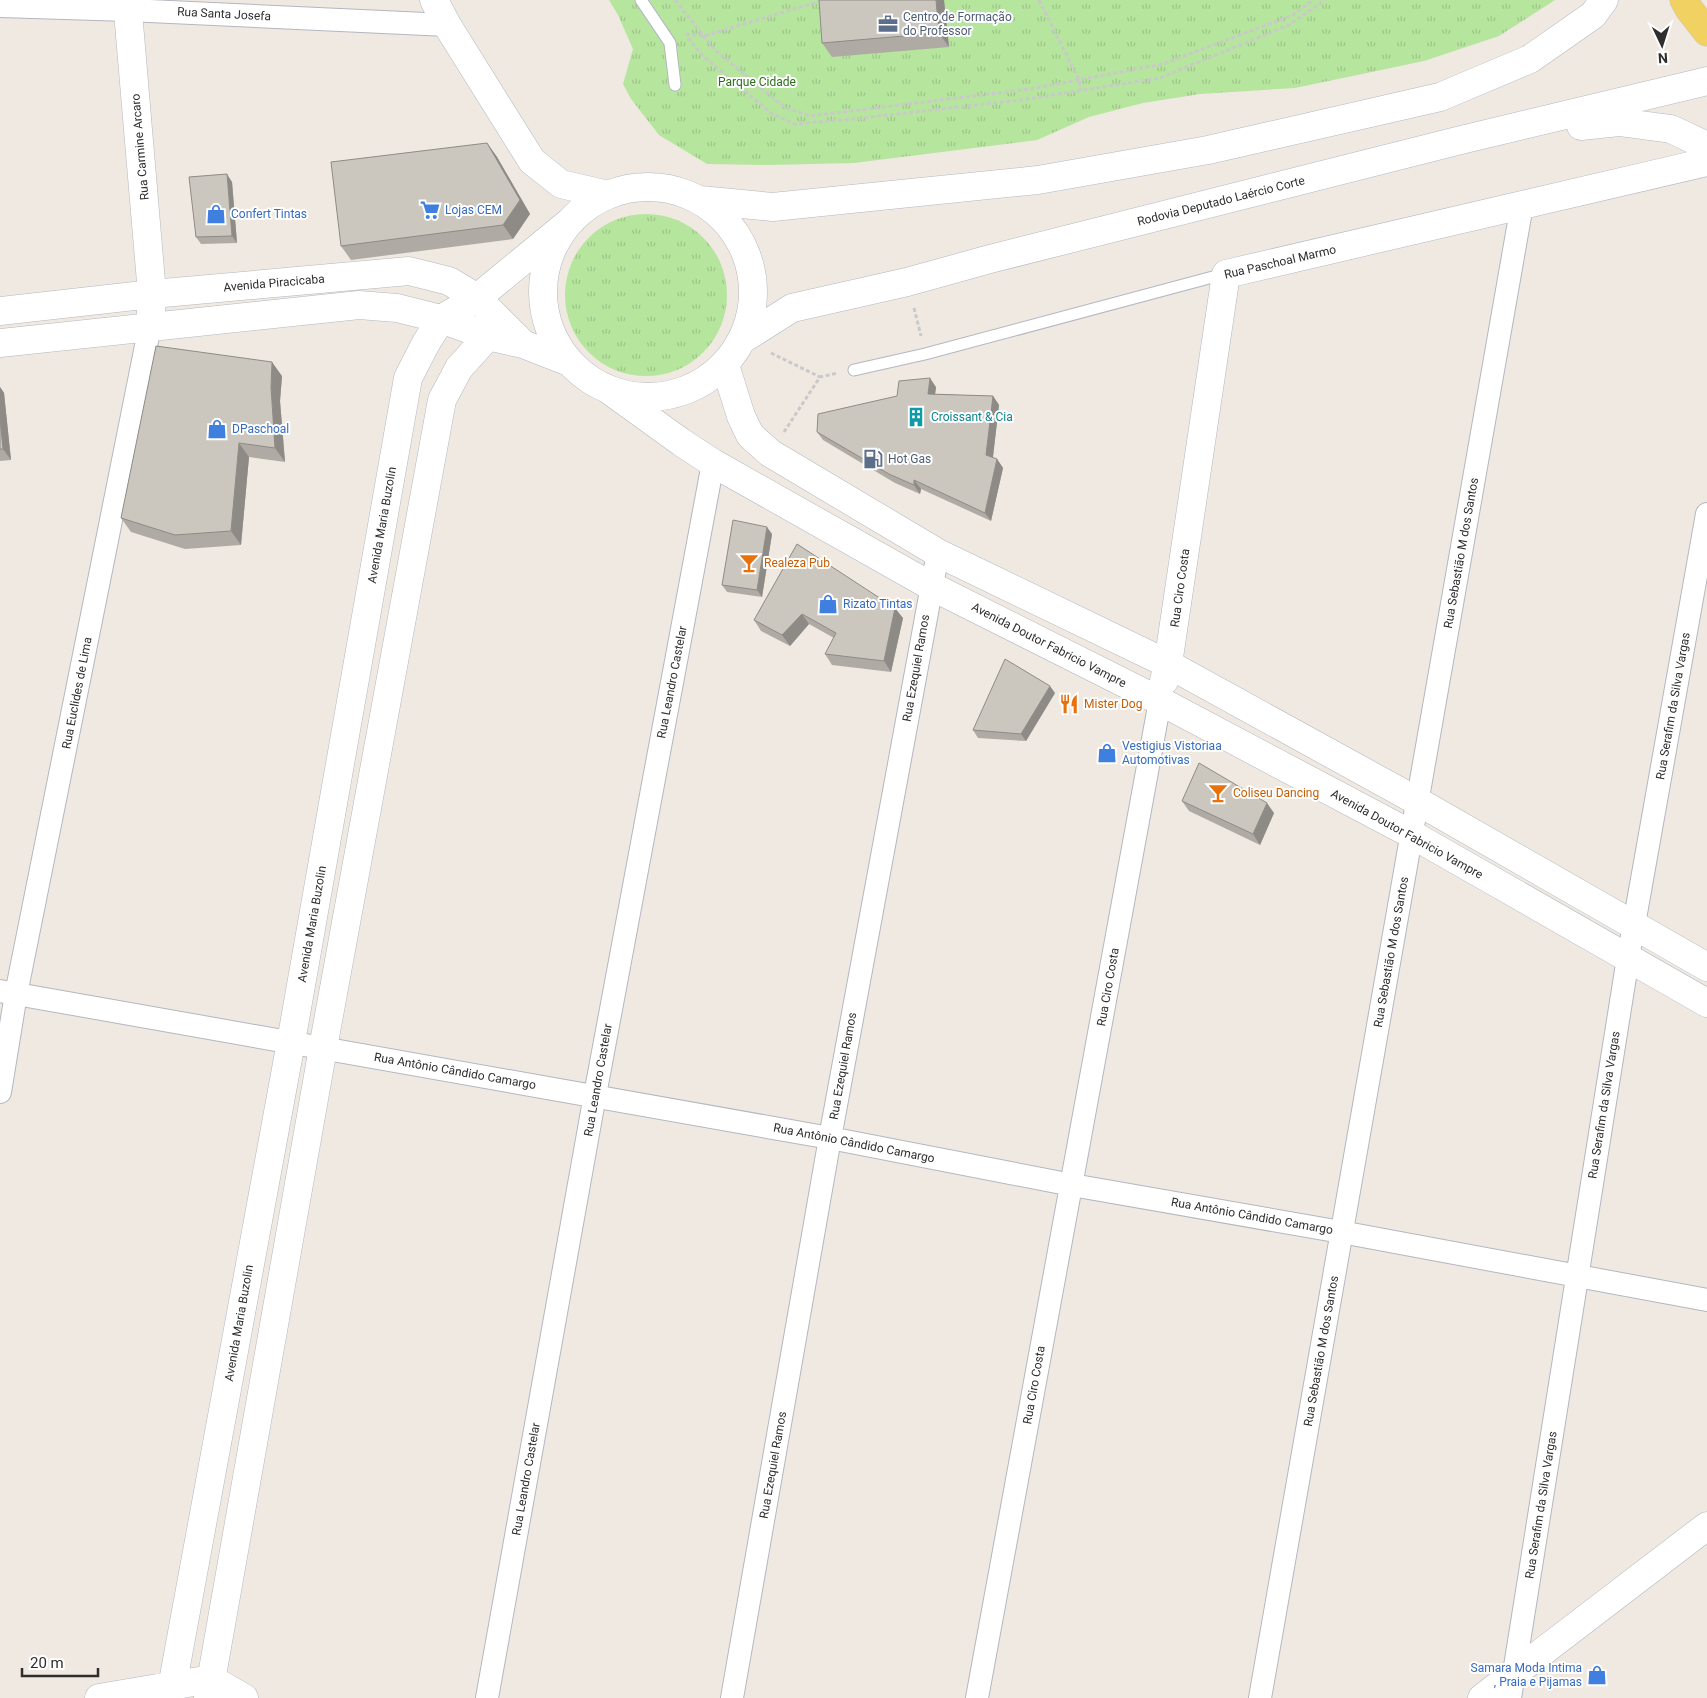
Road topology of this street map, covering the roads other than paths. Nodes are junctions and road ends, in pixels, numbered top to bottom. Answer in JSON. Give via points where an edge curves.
{"nodes":[{"id":1,"x":434,"y":0,"type":"edge"},
{"id":2,"x":641,"y":0,"type":"edge"},
{"id":3,"x":1604,"y":0,"type":"edge"},
{"id":4,"x":1684,"y":0,"type":"edge"},
{"id":5,"x":127,"y":5,"type":"edge"},
{"id":6,"x":0,"y":6,"type":"edge"},
{"id":7,"x":447,"y":25,"type":"junction"},
{"id":8,"x":1707,"y":32,"type":"edge"},
{"id":9,"x":1707,"y":81,"type":"edge"},
{"id":10,"x":675,"y":85,"type":"dead end"},
{"id":11,"x":1461,"y":140,"type":"junction"},
{"id":12,"x":1707,"y":146,"type":"edge"},
{"id":13,"x":1707,"y":162,"type":"edge"},
{"id":14,"x":608,"y":195,"type":"junction"},
{"id":15,"x":700,"y":200,"type":"junction"},
{"id":16,"x":1522,"y":205,"type":"junction"},
{"id":17,"x":572,"y":220,"type":"junction"},
{"id":18,"x":1226,"y":274,"type":"junction"},
{"id":19,"x":152,"y":294,"type":"junction"},
{"id":20,"x":477,"y":298,"type":"junction"},
{"id":21,"x":0,"y":311,"type":"edge"},
{"id":22,"x":442,"y":319,"type":"junction"},
{"id":23,"x":150,"y":326,"type":"junction"},
{"id":24,"x":488,"y":336,"type":"junction"},
{"id":25,"x":743,"y":339,"type":"junction"},
{"id":26,"x":0,"y":344,"type":"edge"},
{"id":27,"x":523,"y":344,"type":"junction"},
{"id":28,"x":569,"y":362,"type":"junction"},
{"id":29,"x":725,"y":365,"type":"junction"},
{"id":30,"x":854,"y":370,"type":"road end"},
{"id":31,"x":609,"y":390,"type":"junction"},
{"id":32,"x":714,"y":463,"type":"junction"},
{"id":33,"x":1707,"y":514,"type":"edge"},
{"id":34,"x":938,"y":553,"type":"junction"},
{"id":35,"x":931,"y":586,"type":"junction"},
{"id":36,"x":1168,"y":664,"type":"junction"},
{"id":37,"x":1160,"y":701,"type":"junction"},
{"id":38,"x":1417,"y":801,"type":"junction"},
{"id":39,"x":1411,"y":834,"type":"junction"},
{"id":40,"x":1634,"y":925,"type":"junction"},
{"id":41,"x":1628,"y":958,"type":"junction"},
{"id":42,"x":1707,"y":967,"type":"edge"},
{"id":43,"x":8,"y":992,"type":"edge"},
{"id":44,"x":1707,"y":1003,"type":"edge"},
{"id":45,"x":291,"y":1042,"type":"junction"},
{"id":46,"x":323,"y":1048,"type":"junction"},
{"id":47,"x":0,"y":1092,"type":"edge"},
{"id":48,"x":595,"y":1096,"type":"junction"},
{"id":49,"x":830,"y":1138,"type":"junction"},
{"id":50,"x":1072,"y":1185,"type":"junction"},
{"id":51,"x":1342,"y":1232,"type":"junction"},
{"id":52,"x":1577,"y":1276,"type":"junction"},
{"id":53,"x":1707,"y":1300,"type":"edge"},
{"id":54,"x":1707,"y":1526,"type":"edge"},
{"id":55,"x":1512,"y":1686,"type":"edge"},
{"id":56,"x":210,"y":1688,"type":"edge"},
{"id":57,"x":171,"y":1691,"type":"edge"},
{"id":58,"x":99,"y":1698,"type":"edge"},
{"id":59,"x":244,"y":1698,"type":"edge"},
{"id":60,"x":487,"y":1698,"type":"edge"},
{"id":61,"x":732,"y":1698,"type":"edge"},
{"id":62,"x":977,"y":1698,"type":"edge"},
{"id":63,"x":1260,"y":1698,"type":"edge"},
{"id":64,"x":1482,"y":1698,"type":"edge"}],
"edges":[{"from":1,"to":7,"type":"main road"},
{"from":2,"to":10,"type":"lane","via":[[670,43]]},
{"from":3,"to":15,"type":"main road","via":[[1593,15],[1530,60],[1440,97],[1208,150],[1038,180],[773,207]]},
{"from":4,"to":8,"type":"main road"},
{"from":5,"to":6,"type":"street","name":"Rua Santa Josefa"},
{"from":5,"to":7,"type":"street","name":"Rua Santa Josefa"},
{"from":5,"to":19,"type":"main road","name":"Rua Carmine Arcaro"},
{"from":7,"to":14,"type":"main road","via":[[532,161],[561,184]]},
{"from":9,"to":11,"type":"main road","name":"Rodovia Deputado Laércio Corte"},
{"from":11,"to":12,"type":"main road","via":[[1619,122],[1671,129]]},
{"from":11,"to":25,"type":"main road","name":"Rodovia Deputado Laércio Corte","via":[[907,282],[792,308]]},
{"from":13,"to":16,"type":"main road","name":"Rua Paschoal Marmo"},
{"from":14,"to":15,"type":"main road","via":[[639,187],[670,190]]},
{"from":14,"to":17,"type":"main road","name":"Avenida Maria Buzolin"},
{"from":15,"to":25,"type":"main road","via":[[726,220],[744,247],[753,277],[753,309]]},
{"from":16,"to":18,"type":"main road","name":"Rua Paschoal Marmo"},
{"from":16,"to":38,"type":"street","name":"Rua Sebastião M dos Santos"},
{"from":17,"to":20,"type":"main road","name":"Avenida Maria Buzolin"},
{"from":17,"to":28,"type":"main road","via":[[554,246],[544,275],[544,306],[552,336]]},
{"from":18,"to":30,"type":"lane","name":"Rua Paschoal Marmo"},
{"from":18,"to":36,"type":"main road","name":"Rua Ciro Costa"},
{"from":19,"to":20,"type":"main road","name":"Avenida Piracicaba","via":[[409,271],[449,281]]},
{"from":19,"to":21,"type":"main road","name":"Avenida Piracicaba"},
{"from":19,"to":23,"type":"main road","name":"Rua Euclides de Lima"},
{"from":20,"to":22,"type":"main road","name":"Avenida Maria Buzolin"},
{"from":20,"to":27,"type":"main road","name":"Avenida Piracicaba"},
{"from":22,"to":23,"type":"main road","name":"Avenida Piracicaba","via":[[397,308],[359,305]]},
{"from":22,"to":24,"type":"main road","name":"Avenida Piracicaba"},
{"from":22,"to":45,"type":"main road","name":"Avenida Maria Buzolin","via":[[408,378]]},
{"from":23,"to":26,"type":"main road","name":"Avenida Piracicaba"},
{"from":23,"to":43,"type":"street","name":"Rua Euclides de Lima"},
{"from":24,"to":27,"type":"main road","name":"Avenida Piracicaba"},
{"from":24,"to":46,"type":"main road","via":[[459,368],[442,400]]},
{"from":25,"to":29,"type":"main road"},
{"from":27,"to":28,"type":"main road","name":"Avenida Piracicaba"},
{"from":28,"to":31,"type":"main road"},
{"from":29,"to":31,"type":"main road","via":[[700,384],[671,395],[640,397]]},
{"from":29,"to":34,"type":"main road","via":[[750,435],[770,453]]},
{"from":31,"to":32,"type":"main road","name":"Avenida Doutor Fabricio Vampre"},
{"from":32,"to":35,"type":"main road","name":"Avenida Doutor Fabricio Vampre"},
{"from":32,"to":48,"type":"street","name":"Rua Leandro Castelar"},
{"from":33,"to":40,"type":"street","name":"Rua Serafim da Silva Vargas"},
{"from":34,"to":35,"type":"street","name":"Rua Ezequiel Ramos"},
{"from":34,"to":36,"type":"main road"},
{"from":35,"to":37,"type":"main road","name":"Avenida Doutor Fabricio Vampre"},
{"from":35,"to":49,"type":"street","name":"Rua Ezequiel Ramos"},
{"from":36,"to":37,"type":"main road","name":"Rua Ciro Costa"},
{"from":36,"to":38,"type":"main road"},
{"from":37,"to":39,"type":"main road","name":"Avenida Doutor Fabricio Vampre"},
{"from":37,"to":50,"type":"street","name":"Rua Ciro Costa"},
{"from":38,"to":39,"type":"street","name":"Rua Sebastião M dos Santos"},
{"from":38,"to":40,"type":"main road"},
{"from":39,"to":41,"type":"main road","name":"Avenida Doutor Fabricio Vampre"},
{"from":39,"to":51,"type":"street","name":"Rua Sebastião M dos Santos"},
{"from":40,"to":41,"type":"street","name":"Rua Serafim da Silva Vargas"},
{"from":40,"to":42,"type":"main road"},
{"from":41,"to":44,"type":"main road","name":"Avenida Doutor Fabricio Vampre"},
{"from":41,"to":52,"type":"street","name":"Rua Serafim da Silva Vargas"},
{"from":43,"to":45,"type":"street","name":"Rua Antônio Cândido Camargo"},
{"from":43,"to":47,"type":"street","name":"Rua Euclides de Lima"},
{"from":45,"to":46,"type":"street","name":"Rua Antônio Cândido Camargo"},
{"from":45,"to":57,"type":"main road","name":"Avenida Maria Buzolin"},
{"from":46,"to":48,"type":"street","name":"Rua Antônio Cândido Camargo"},
{"from":46,"to":56,"type":"main road"},
{"from":48,"to":49,"type":"street","name":"Rua Antônio Cândido Camargo"},
{"from":48,"to":60,"type":"street","name":"Rua Leandro Castelar"},
{"from":49,"to":50,"type":"street","name":"Rua Antônio Cândido Camargo"},
{"from":49,"to":61,"type":"street","name":"Rua Ezequiel Ramos"},
{"from":50,"to":51,"type":"street","name":"Rua Antônio Cândido Camargo"},
{"from":50,"to":62,"type":"street","name":"Rua Ciro Costa"},
{"from":51,"to":52,"type":"street","name":"Rua Antônio Cândido Camargo"},
{"from":51,"to":63,"type":"street","name":"Rua Sebastião M dos Santos"},
{"from":52,"to":53,"type":"street","name":"Rua Antônio Cândido Camargo"},
{"from":52,"to":55,"type":"street","name":"Rua Serafim da Silva Vargas"},
{"from":54,"to":55,"type":"main road"},
{"from":55,"to":64,"type":"main road"},
{"from":56,"to":57,"type":"main road"},
{"from":56,"to":59,"type":"main road"},
{"from":57,"to":58,"type":"main road"}]}
